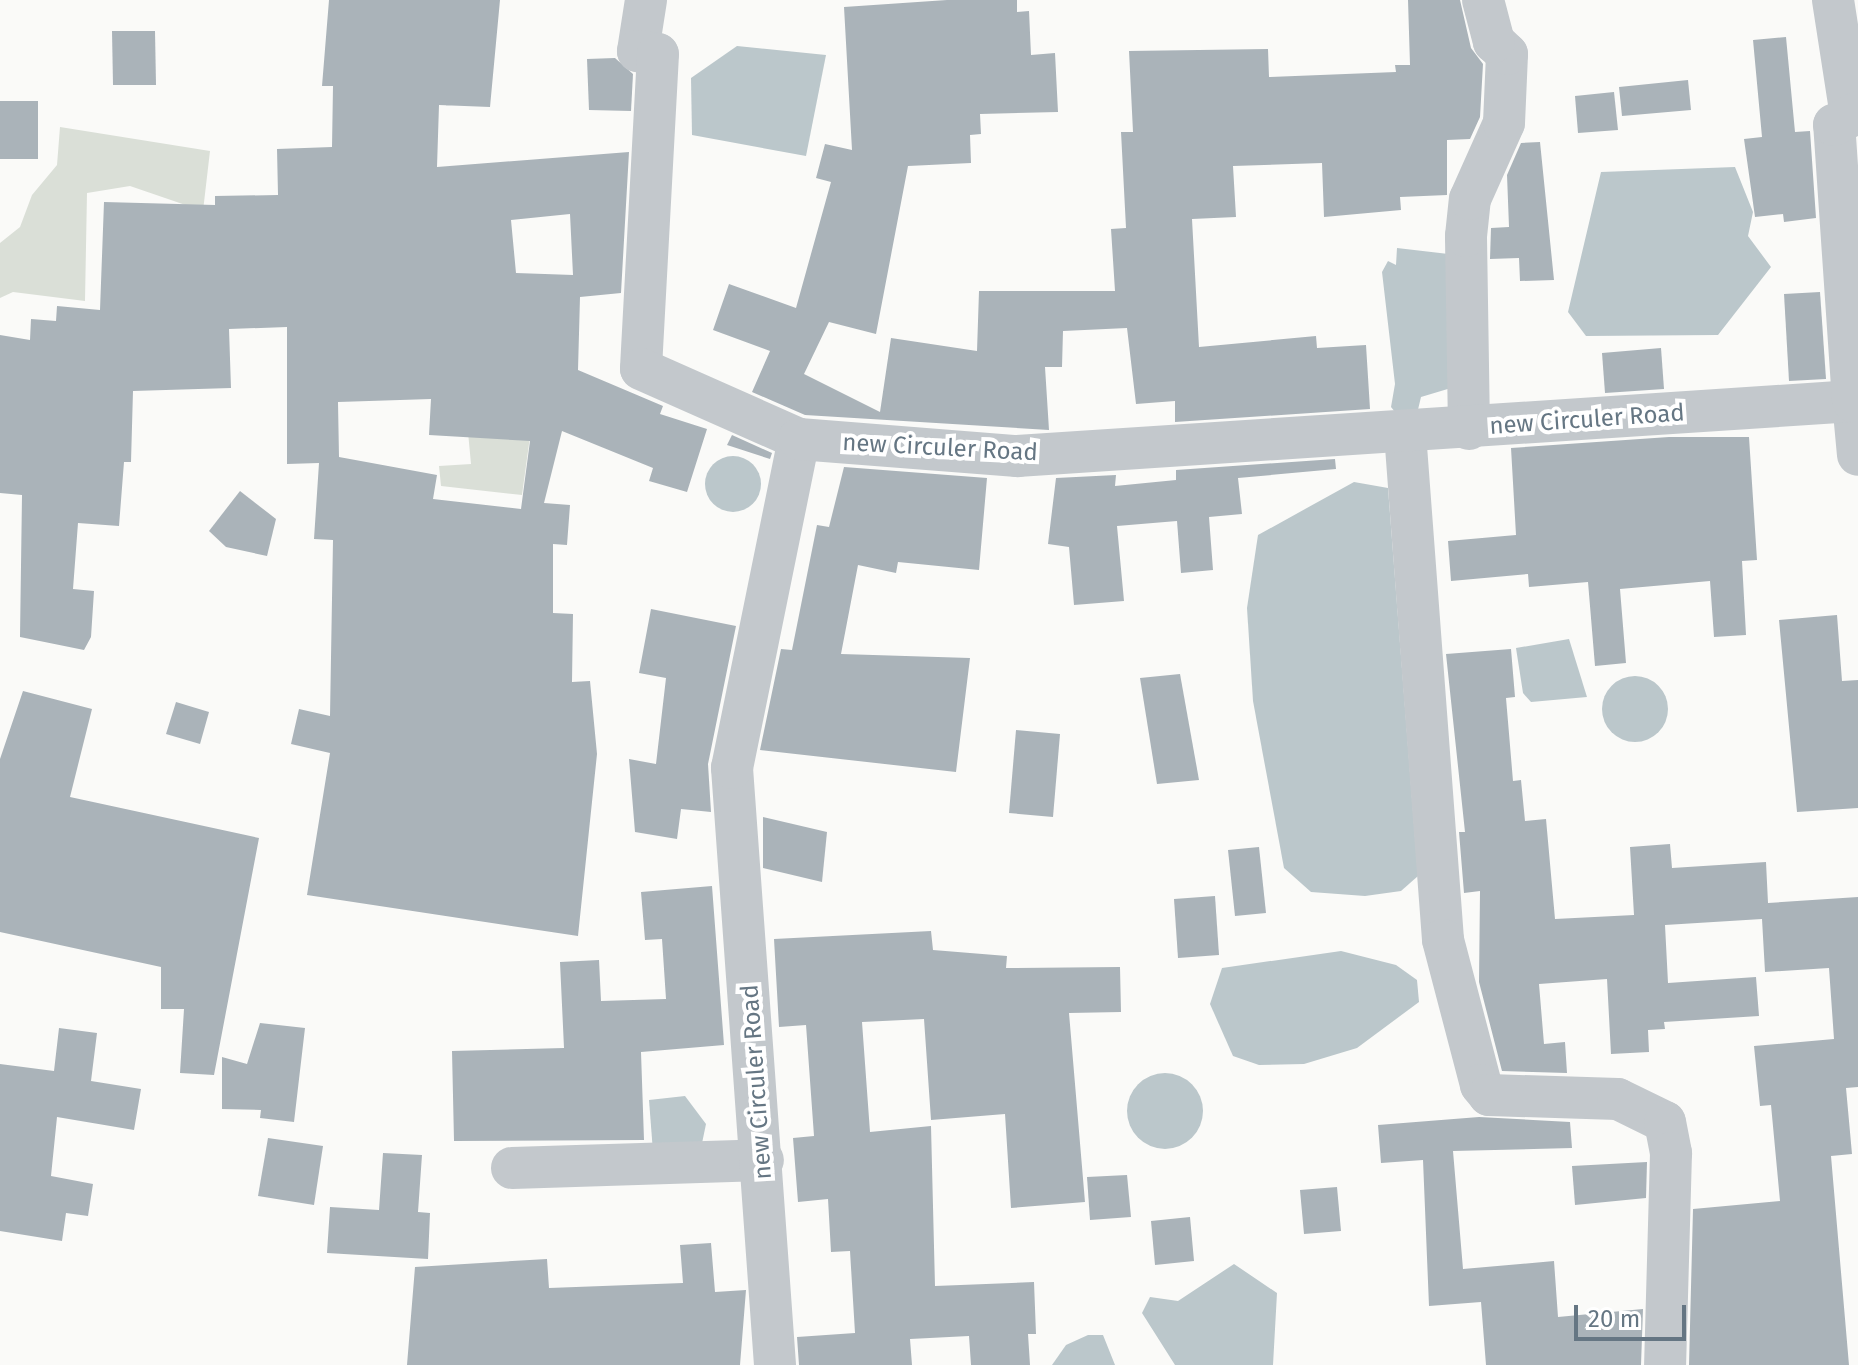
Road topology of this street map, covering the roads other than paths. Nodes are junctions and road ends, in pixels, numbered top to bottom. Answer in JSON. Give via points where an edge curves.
{"nodes":[{"id":1,"x":646,"y":0,"type":"edge"},
{"id":2,"x":1483,"y":0,"type":"edge"},
{"id":3,"x":1833,"y":0,"type":"edge"},
{"id":4,"x":1855,"y":114,"type":"edge"},
{"id":5,"x":1853,"y":401,"type":"junction"},
{"id":6,"x":1469,"y":429,"type":"junction"},
{"id":7,"x":1405,"y":433,"type":"junction"},
{"id":8,"x":799,"y":439,"type":"junction"},
{"id":9,"x":1858,"y":455,"type":"edge"},
{"id":10,"x":763,"y":1160,"type":"junction"},
{"id":11,"x":512,"y":1168,"type":"dead end"},
{"id":12,"x":775,"y":1365,"type":"edge"},
{"id":13,"x":1665,"y":1365,"type":"edge"}],
"edges":[{"from":1,"to":8,"type":"street","via":[[638,51],[658,54],[641,369]]},
{"from":2,"to":6,"type":"street","via":[[1494,42],[1507,54],[1504,123],[1470,199],[1466,236]]},
{"from":3,"to":4,"type":"street"},
{"from":4,"to":5,"type":"street","via":[[1834,125]]},
{"from":5,"to":6,"type":"street","name":"new Circuler Road"},
{"from":5,"to":9,"type":"street"},
{"from":6,"to":7,"type":"street","name":"new Circuler Road"},
{"from":7,"to":8,"type":"street","name":"new Circuler Road","via":[[1017,456]]},
{"from":7,"to":13,"type":"street","via":[[1443,940],[1481,1085],[1489,1095],[1618,1099],[1665,1122],[1671,1153]]},
{"from":8,"to":10,"type":"street","name":"new Circuler Road","via":[[732,768]]},
{"from":10,"to":11,"type":"street"},
{"from":10,"to":12,"type":"street","name":"new Circuler Road"}]}
